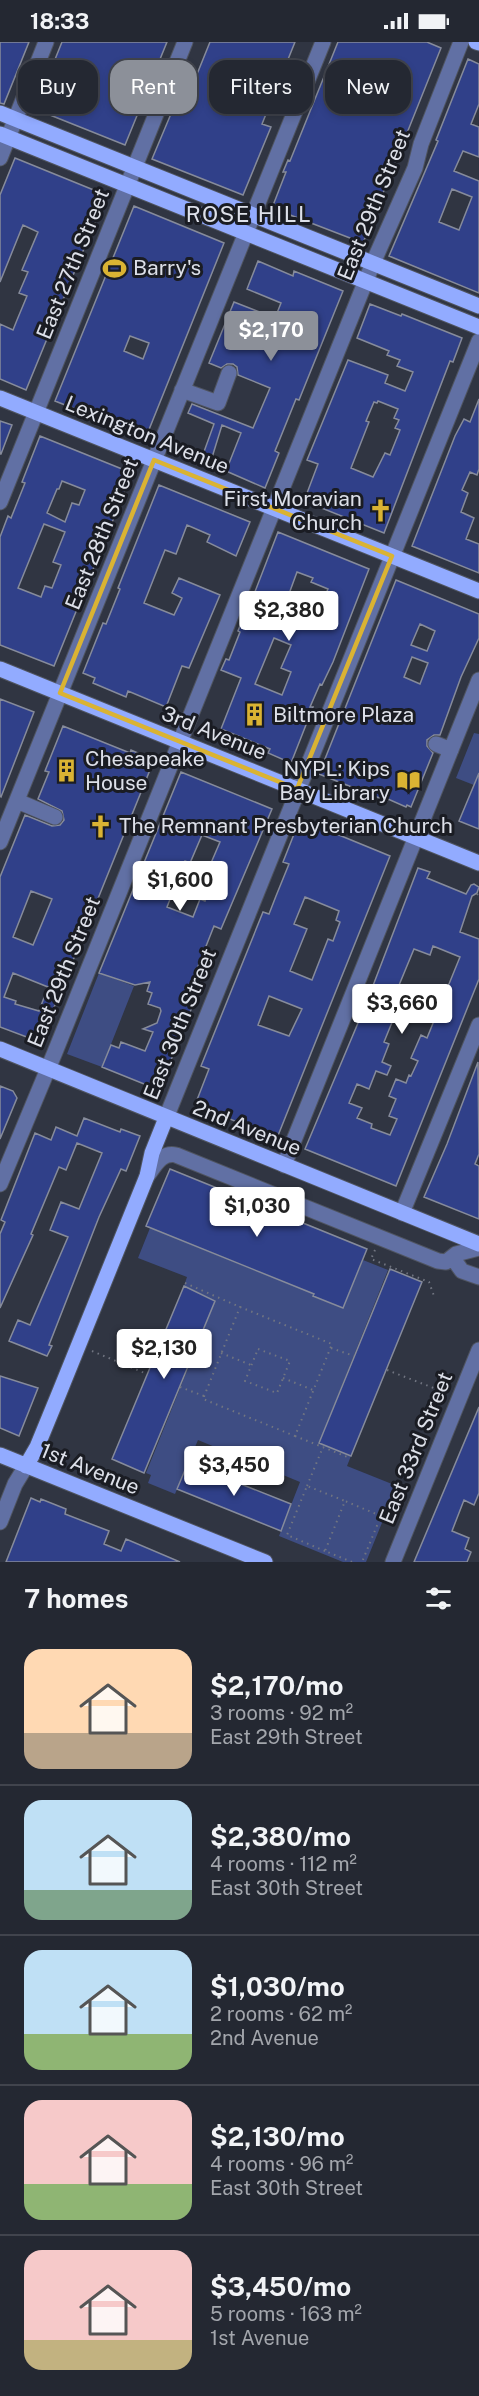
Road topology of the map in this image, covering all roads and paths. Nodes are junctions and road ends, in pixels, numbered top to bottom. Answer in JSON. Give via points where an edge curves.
{"nodes":[{"id":1,"x":46,"y":42,"type":"edge"},
{"id":2,"x":185,"y":42,"type":"edge"},
{"id":3,"x":323,"y":42,"type":"edge"},
{"id":4,"x":461,"y":42,"type":"edge"},
{"id":5,"x":0,"y":113,"type":"edge"},
{"id":6,"x":16,"y":119,"type":"junction"},
{"id":7,"x":4,"y":136,"type":"edge"},
{"id":8,"x":0,"y":158,"type":"edge"},
{"id":9,"x":135,"y":167,"type":"junction"},
{"id":10,"x":127,"y":186,"type":"junction"},
{"id":11,"x":254,"y":215,"type":"junction"},
{"id":12,"x":246,"y":234,"type":"junction"},
{"id":13,"x":373,"y":263,"type":"junction"},
{"id":14,"x":365,"y":281,"type":"junction"},
{"id":15,"x":479,"y":306,"type":"edge"},
{"id":16,"x":479,"y":327,"type":"edge"},
{"id":17,"x":479,"y":341,"type":"edge"},
{"id":18,"x":229,"y":373,"type":"dead end"},
{"id":19,"x":182,"y":390,"type":"junction"},
{"id":20,"x":0,"y":398,"type":"edge"},
{"id":21,"x":36,"y":413,"type":"junction"},
{"id":22,"x":154,"y":460,"type":"junction"},
{"id":23,"x":0,"y":502,"type":"edge"},
{"id":24,"x":274,"y":508,"type":"junction"},
{"id":25,"x":392,"y":556,"type":"junction"},
{"id":26,"x":479,"y":591,"type":"edge"},
{"id":27,"x":0,"y":669,"type":"edge"},
{"id":28,"x":479,"y":680,"type":"edge"},
{"id":29,"x":60,"y":693,"type":"junction"},
{"id":30,"x":180,"y":742,"type":"junction"},
{"id":31,"x":436,"y":744,"type":"dead end"},
{"id":32,"x":452,"y":750,"type":"junction"},
{"id":33,"x":297,"y":789,"type":"junction"},
{"id":34,"x":16,"y":801,"type":"junction"},
{"id":35,"x":55,"y":817,"type":"dead end"},
{"id":36,"x":416,"y":837,"type":"junction"},
{"id":37,"x":0,"y":842,"type":"edge"},
{"id":38,"x":479,"y":863,"type":"edge"},
{"id":39,"x":479,"y":891,"type":"edge"},
{"id":40,"x":477,"y":895,"type":"dead end"},
{"id":41,"x":479,"y":1025,"type":"edge"},
{"id":42,"x":0,"y":1049,"type":"edge"},
{"id":43,"x":47,"y":1070,"type":"junction"},
{"id":44,"x":166,"y":1118,"type":"junction"},
{"id":45,"x":284,"y":1165,"type":"junction"},
{"id":46,"x":147,"y":1176,"type":"junction"},
{"id":47,"x":0,"y":1184,"type":"edge"},
{"id":48,"x":402,"y":1213,"type":"junction"},
{"id":49,"x":479,"y":1246,"type":"edge"},
{"id":50,"x":375,"y":1249,"type":"dead end"},
{"id":51,"x":457,"y":1264,"type":"dead end"},
{"id":52,"x":479,"y":1277,"type":"edge"},
{"id":53,"x":185,"y":1283,"type":"dead end"},
{"id":54,"x":434,"y":1296,"type":"dead end"},
{"id":55,"x":240,"y":1306,"type":"junction"},
{"id":56,"x":331,"y":1348,"type":"junction"},
{"id":57,"x":479,"y":1350,"type":"edge"},
{"id":58,"x":92,"y":1352,"type":"dead end"},
{"id":59,"x":221,"y":1353,"type":"junction"},
{"id":60,"x":354,"y":1356,"type":"dead end"},
{"id":61,"x":252,"y":1365,"type":"junction"},
{"id":62,"x":387,"y":1370,"type":"dead end"},
{"id":63,"x":147,"y":1374,"type":"dead end"},
{"id":64,"x":283,"y":1378,"type":"junction"},
{"id":65,"x":180,"y":1387,"type":"dead end"},
{"id":66,"x":313,"y":1390,"type":"junction"},
{"id":67,"x":444,"y":1392,"type":"dead end"},
{"id":68,"x":204,"y":1396,"type":"junction"},
{"id":69,"x":295,"y":1436,"type":"junction"},
{"id":70,"x":323,"y":1448,"type":"junction"},
{"id":71,"x":0,"y":1455,"type":"edge"},
{"id":72,"x":350,"y":1458,"type":"dead end"},
{"id":73,"x":26,"y":1466,"type":"junction"},
{"id":74,"x":307,"y":1486,"type":"junction"},
{"id":75,"x":345,"y":1501,"type":"junction"},
{"id":76,"x":0,"y":1522,"type":"edge"},
{"id":77,"x":325,"y":1551,"type":"junction"},
{"id":78,"x":265,"y":1562,"type":"edge"},
{"id":79,"x":352,"y":1562,"type":"edge"},
{"id":80,"x":362,"y":1562,"type":"edge"},
{"id":81,"x":393,"y":1562,"type":"edge"}],
"edges":[{"from":1,"to":6,"type":"street"},
{"from":2,"to":9,"type":"street","name":"East 27th Street"},
{"from":3,"to":11,"type":"street","name":"East 28th Street"},
{"from":4,"to":13,"type":"street","name":"East 29th Street","via":[[409,182]]},
{"from":5,"to":6,"type":"main road"},
{"from":6,"to":7,"type":"street"},
{"from":6,"to":9,"type":"main road"},
{"from":7,"to":8,"type":"street"},
{"from":7,"to":10,"type":"main road"},
{"from":9,"to":10,"type":"street","name":"East 27th Street"},
{"from":9,"to":11,"type":"main road"},
{"from":10,"to":12,"type":"main road"},
{"from":10,"to":21,"type":"street","name":"East 27th Street"},
{"from":11,"to":12,"type":"street","name":"East 28th Street"},
{"from":11,"to":13,"type":"main road"},
{"from":12,"to":14,"type":"main road"},
{"from":12,"to":19,"type":"street","name":"East 28th Street"},
{"from":13,"to":14,"type":"street","name":"East 29th Street"},
{"from":13,"to":15,"type":"main road"},
{"from":14,"to":16,"type":"main road"},
{"from":14,"to":24,"type":"street","name":"East 29th Street"},
{"from":17,"to":25,"type":"street","name":"East 30th Street"},
{"from":18,"to":19,"type":"street","via":[[218,403]]},
{"from":19,"to":22,"type":"street","name":"East 28th Street"},
{"from":20,"to":21,"type":"main road","name":"Lexington Avenue"},
{"from":21,"to":22,"type":"main road","name":"Lexington Avenue"},
{"from":21,"to":23,"type":"street","name":"East 27th Street"},
{"from":22,"to":24,"type":"main road","name":"Lexington Avenue"},
{"from":22,"to":29,"type":"street","name":"East 28th Street"},
{"from":24,"to":25,"type":"main road","name":"Lexington Avenue"},
{"from":24,"to":30,"type":"street","name":"East 29th Street"},
{"from":25,"to":26,"type":"main road","name":"Lexington Avenue"},
{"from":25,"to":33,"type":"street","name":"East 30th Street"},
{"from":27,"to":29,"type":"main road","name":"3rd Avenue"},
{"from":28,"to":32,"type":"street"},
{"from":29,"to":30,"type":"main road","name":"3rd Avenue"},
{"from":29,"to":34,"type":"street","name":"East 28th Street"},
{"from":30,"to":33,"type":"main road","name":"3rd Avenue"},
{"from":30,"to":43,"type":"street","name":"East 29th Street"},
{"from":31,"to":32,"type":"street"},
{"from":32,"to":36,"type":"street"},
{"from":33,"to":36,"type":"main road","name":"3rd Avenue"},
{"from":33,"to":44,"type":"street","name":"East 30th Street"},
{"from":34,"to":35,"type":"street"},
{"from":34,"to":37,"type":"street","name":"East 28th Street"},
{"from":36,"to":38,"type":"main road","name":"3rd Avenue"},
{"from":36,"to":45,"type":"street"},
{"from":39,"to":40,"type":"path"},
{"from":41,"to":48,"type":"street"},
{"from":42,"to":43,"type":"main road","name":"2nd Avenue"},
{"from":43,"to":44,"type":"main road","name":"2nd Avenue"},
{"from":43,"to":47,"type":"street","name":"East 29th Street"},
{"from":44,"to":45,"type":"main road","name":"2nd Avenue"},
{"from":44,"to":46,"type":"main road","name":"East 30th Street"},
{"from":45,"to":48,"type":"main road","name":"2nd Avenue"},
{"from":46,"to":49,"type":"street","via":[[163,1156],[176,1155],[438,1261],[446,1262]]},
{"from":46,"to":73,"type":"main road","name":"East 30th Street"},
{"from":48,"to":49,"type":"main road","name":"2nd Avenue"},
{"from":50,"to":54,"type":"path","via":[[371,1259],[429,1282]]},
{"from":51,"to":52,"type":"street","via":[[462,1271]]},
{"from":53,"to":55,"type":"path"},
{"from":55,"to":56,"type":"path","via":[[332,1344]]},
{"from":55,"to":59,"type":"path"},
{"from":56,"to":60,"type":"path"},
{"from":56,"to":66,"type":"path"},
{"from":57,"to":81,"type":"street","name":"East 33rd Street"},
{"from":58,"to":63,"type":"path"},
{"from":59,"to":61,"type":"path"},
{"from":59,"to":68,"type":"path"},
{"from":61,"to":64,"type":"path","via":[[258,1349],[269,1353],[290,1362]]},
{"from":61,"to":64,"type":"path","via":[[245,1381],[277,1394]]},
{"from":62,"to":67,"type":"path"},
{"from":64,"to":66,"type":"path"},
{"from":65,"to":68,"type":"path"},
{"from":66,"to":69,"type":"path"},
{"from":68,"to":69,"type":"path","via":[[203,1399]]},
{"from":69,"to":70,"type":"path"},
{"from":70,"to":72,"type":"path"},
{"from":70,"to":74,"type":"path"},
{"from":71,"to":73,"type":"main road","name":"1st Avenue"},
{"from":73,"to":76,"type":"street","name":"East 30th Street"},
{"from":73,"to":78,"type":"main road","name":"1st Avenue"},
{"from":74,"to":75,"type":"path"},
{"from":74,"to":77,"type":"path","via":[[287,1535]]},
{"from":75,"to":77,"type":"path"},
{"from":75,"to":80,"type":"path","via":[[381,1516]]},
{"from":77,"to":79,"type":"path"}]}
